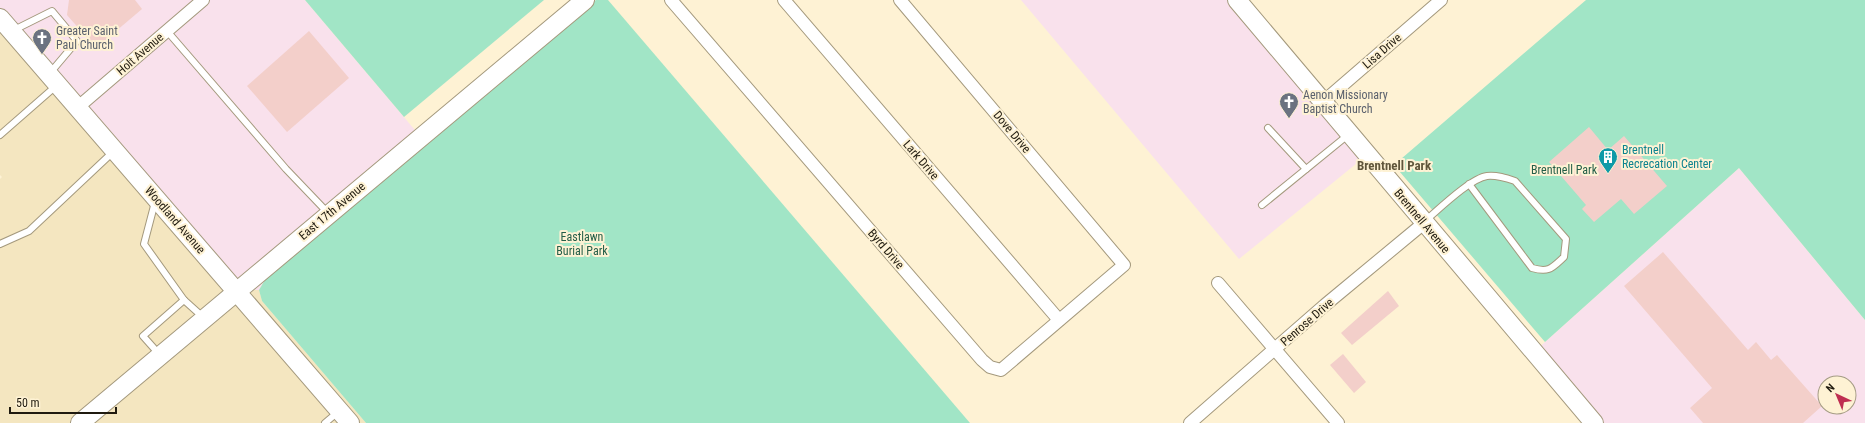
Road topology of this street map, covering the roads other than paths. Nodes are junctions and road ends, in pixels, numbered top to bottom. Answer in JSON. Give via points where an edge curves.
{"nodes":[{"id":1,"x":202,"y":0,"type":"edge"},
{"id":2,"x":585,"y":0,"type":"edge"},
{"id":3,"x":671,"y":0,"type":"edge"},
{"id":4,"x":784,"y":0,"type":"edge"},
{"id":5,"x":900,"y":0,"type":"edge"},
{"id":6,"x":1237,"y":0,"type":"edge"},
{"id":7,"x":1441,"y":0,"type":"edge"},
{"id":8,"x":0,"y":18,"type":"edge"},
{"id":9,"x":166,"y":31,"type":"junction"},
{"id":10,"x":12,"y":32,"type":"junction"},
{"id":11,"x":53,"y":80,"type":"junction"},
{"id":12,"x":1323,"y":102,"type":"junction"},
{"id":13,"x":77,"y":108,"type":"junction"},
{"id":14,"x":1268,"y":128,"type":"dead end"},
{"id":15,"x":1349,"y":134,"type":"junction"},
{"id":16,"x":0,"y":135,"type":"edge"},
{"id":17,"x":114,"y":151,"type":"junction"},
{"id":18,"x":1306,"y":169,"type":"junction"},
{"id":19,"x":1469,"y":184,"type":"junction"},
{"id":20,"x":156,"y":199,"type":"junction"},
{"id":21,"x":1262,"y":204,"type":"dead end"},
{"id":22,"x":329,"y":214,"type":"junction"},
{"id":23,"x":1424,"y":223,"type":"junction"},
{"id":24,"x":0,"y":244,"type":"edge"},
{"id":25,"x":1124,"y":265,"type":"joint"},
{"id":26,"x":1218,"y":283,"type":"dead end"},
{"id":27,"x":237,"y":291,"type":"junction"},
{"id":28,"x":184,"y":300,"type":"junction"},
{"id":29,"x":204,"y":318,"type":"junction"},
{"id":30,"x":1059,"y":320,"type":"junction"},
{"id":31,"x":1275,"y":350,"type":"junction"},
{"id":32,"x":162,"y":356,"type":"junction"},
{"id":33,"x":345,"y":417,"type":"edge"},
{"id":34,"x":80,"y":423,"type":"edge"},
{"id":35,"x":325,"y":423,"type":"edge"},
{"id":36,"x":1190,"y":423,"type":"edge"},
{"id":37,"x":1338,"y":423,"type":"edge"},
{"id":38,"x":1594,"y":423,"type":"edge"}],
"edges":[{"from":1,"to":9,"type":"street","name":"Holt Avenue"},
{"from":2,"to":22,"type":"street","name":"East 17th Avenue"},
{"from":3,"to":30,"type":"street","name":"Byrd Drive","via":[[990,367],[1001,370]]},
{"from":4,"to":30,"type":"street","name":"Lark Drive"},
{"from":5,"to":25,"type":"street","name":"Dove Drive"},
{"from":6,"to":12,"type":"street","name":"Brentnell Avenue"},
{"from":7,"to":12,"type":"street","name":"Lisa Drive"},
{"from":8,"to":10,"type":"street","name":"Woodland Avenue"},
{"from":9,"to":13,"type":"street","name":"Holt Avenue"},
{"from":9,"to":22,"type":"lane","via":[[286,169]]},
{"from":10,"to":11,"type":"street","name":"Woodland Avenue"},
{"from":10,"to":11,"type":"lane","via":[[52,11],[76,40]]},
{"from":11,"to":13,"type":"street","name":"Woodland Avenue"},
{"from":11,"to":16,"type":"lane"},
{"from":12,"to":15,"type":"street","name":"Brentnell Avenue"},
{"from":13,"to":17,"type":"street","name":"Woodland Avenue"},
{"from":14,"to":18,"type":"lane"},
{"from":15,"to":18,"type":"lane"},
{"from":15,"to":23,"type":"street","name":"Brentnell Avenue"},
{"from":17,"to":20,"type":"street","name":"Woodland Avenue"},
{"from":17,"to":24,"type":"lane","via":[[29,231]]},
{"from":18,"to":21,"type":"lane"},
{"from":19,"to":19,"type":"lane","via":[[1486,176],[1515,181],[1566,240],[1564,257],[1550,269],[1543,271],[1532,268]]},
{"from":19,"to":23,"type":"lane"},
{"from":20,"to":27,"type":"street","name":"Woodland Avenue"},
{"from":20,"to":28,"type":"lane","via":[[144,244]]},
{"from":22,"to":27,"type":"street","name":"East 17th Avenue"},
{"from":23,"to":31,"type":"street","name":"Penrose Drive"},
{"from":23,"to":38,"type":"street","name":"Brentnell Avenue"},
{"from":25,"to":30,"type":"street","name":"Byrd Drive"},
{"from":26,"to":31,"type":"street"},
{"from":27,"to":29,"type":"street","name":"East 17th Avenue"},
{"from":27,"to":33,"type":"street","name":"Woodland Avenue"},
{"from":28,"to":29,"type":"lane"},
{"from":28,"to":32,"type":"lane","via":[[143,336]]},
{"from":29,"to":32,"type":"street","name":"East 17th Avenue"},
{"from":31,"to":36,"type":"street","name":"Penrose Drive"},
{"from":31,"to":37,"type":"street"},
{"from":32,"to":34,"type":"street","name":"East 17th Avenue"},
{"from":33,"to":35,"type":"lane"}]}
